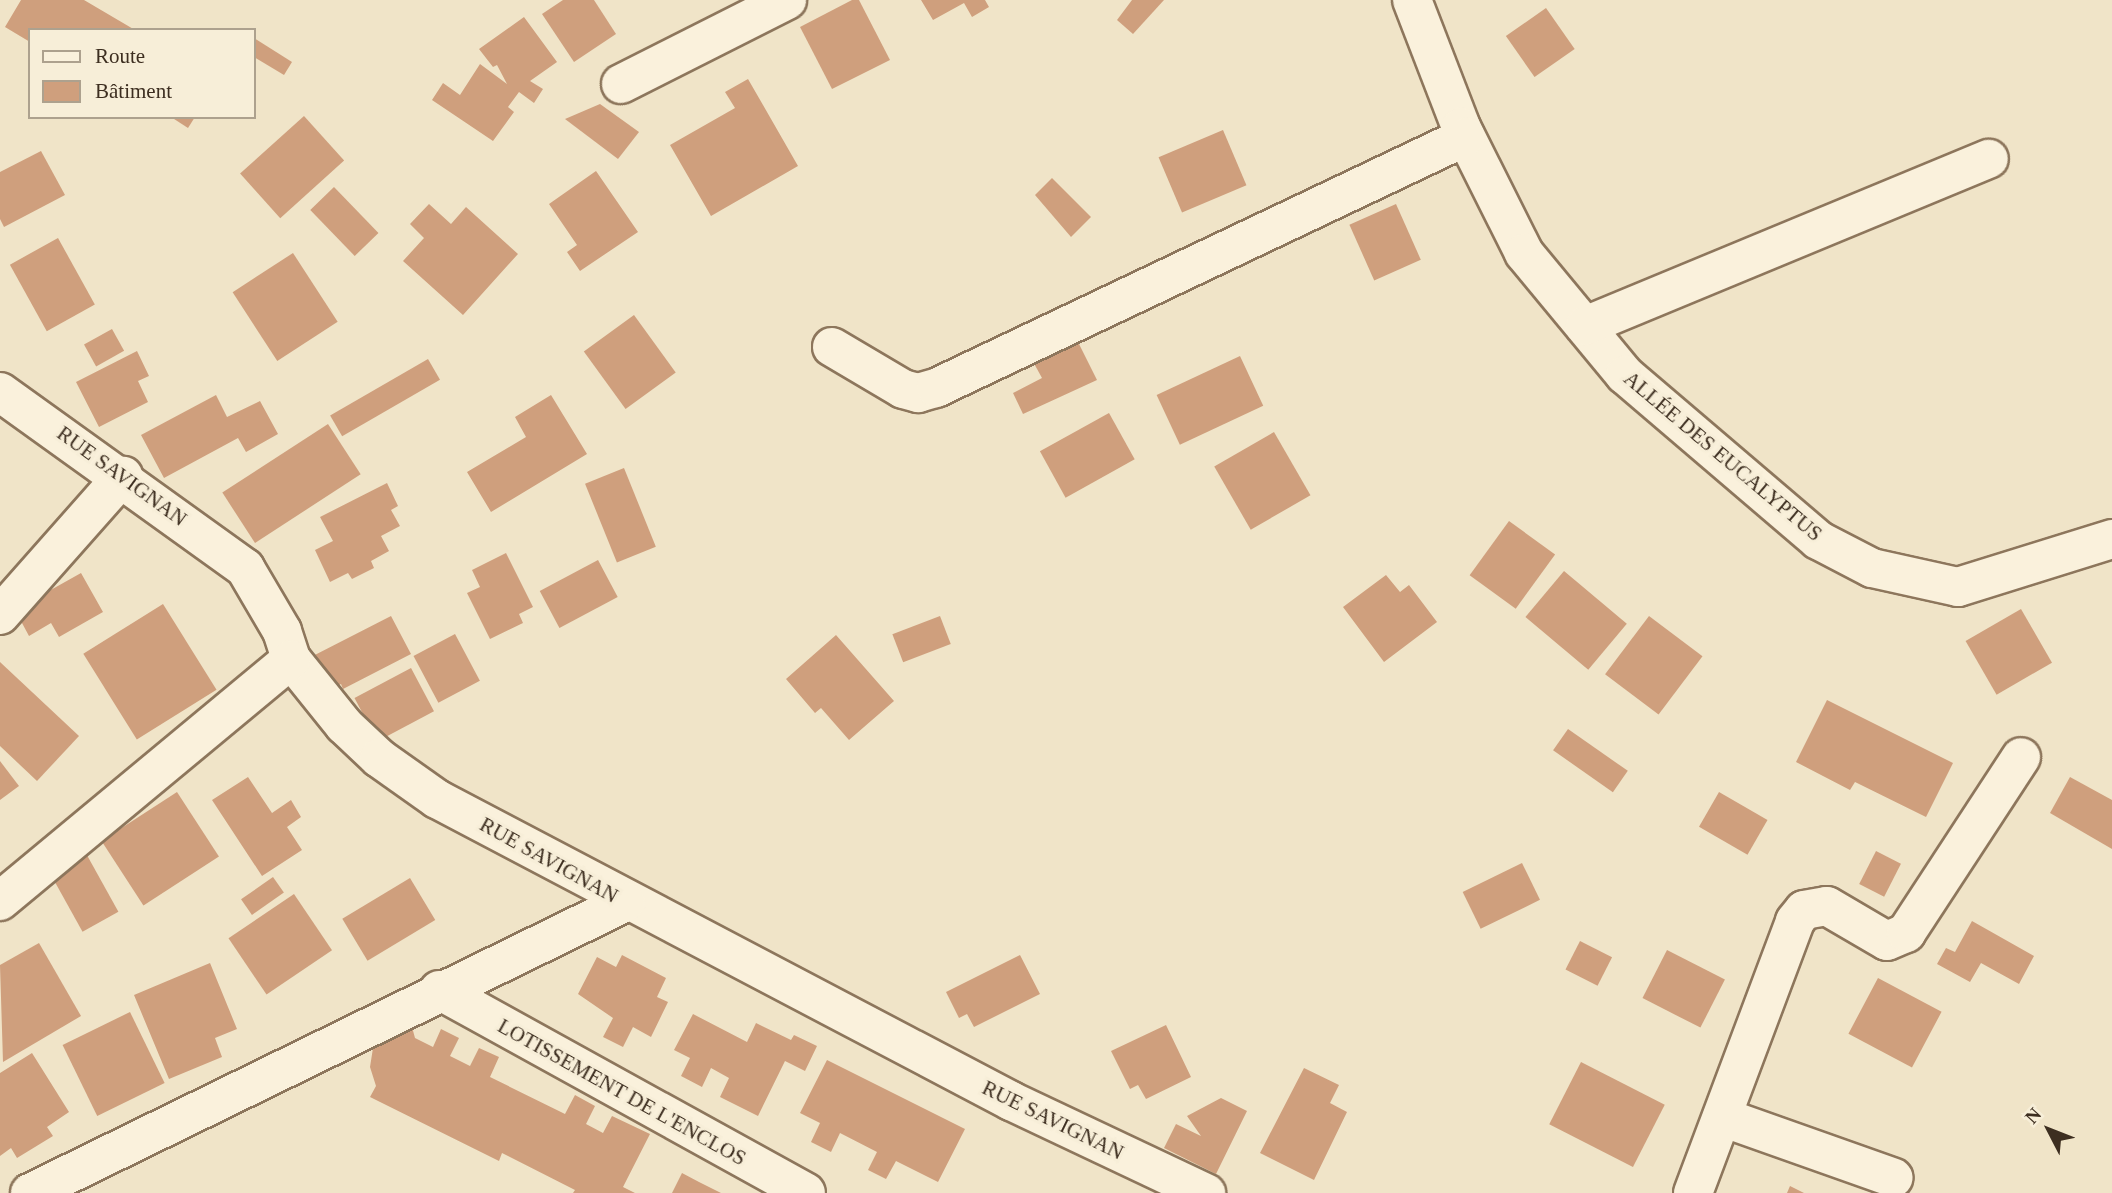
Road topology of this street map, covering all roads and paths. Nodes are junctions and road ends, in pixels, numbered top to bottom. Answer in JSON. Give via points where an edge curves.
{"nodes":[{"id":1,"x":787,"y":0,"type":"edge"},
{"id":2,"x":1412,"y":0,"type":"edge"},
{"id":3,"x":621,"y":83,"type":"dead end"},
{"id":4,"x":1465,"y":137,"type":"junction"},
{"id":5,"x":1989,"y":159,"type":"dead end"},
{"id":6,"x":1585,"y":326,"type":"junction"},
{"id":7,"x":832,"y":347,"type":"dead end"},
{"id":8,"x":0,"y":392,"type":"edge"},
{"id":9,"x":123,"y":477,"type":"junction"},
{"id":10,"x":2112,"y":539,"type":"edge"},
{"id":11,"x":0,"y":615,"type":"edge"},
{"id":12,"x":291,"y":659,"type":"junction"},
{"id":13,"x":2021,"y":757,"type":"dead end"},
{"id":14,"x":0,"y":901,"type":"edge"},
{"id":15,"x":626,"y":902,"type":"junction"},
{"id":16,"x":439,"y":990,"type":"junction"},
{"id":17,"x":1722,"y":1117,"type":"junction"},
{"id":18,"x":1894,"y":1178,"type":"dead end"},
{"id":19,"x":30,"y":1193,"type":"edge"},
{"id":20,"x":806,"y":1193,"type":"edge"},
{"id":21,"x":1206,"y":1193,"type":"edge"},
{"id":22,"x":1693,"y":1193,"type":"edge"}],
"edges":[{"from":1,"to":3,"type":"street"},
{"from":2,"to":4,"type":"street","name":"ALLÉE DES EUCALYPTUS"},
{"from":4,"to":6,"type":"street","name":"ALLÉE DES EUCALYPTUS","via":[[1524,253]]},
{"from":4,"to":7,"type":"street","via":[[936,388],[918,393],[903,388]]},
{"from":5,"to":6,"type":"street"},
{"from":6,"to":10,"type":"street","name":"ALLÉE DES EUCALYPTUS","via":[[1625,375],[1818,540],[1872,568],[1958,587]]},
{"from":8,"to":9,"type":"street","name":"RUE SAVIGNAN"},
{"from":9,"to":11,"type":"street"},
{"from":9,"to":12,"type":"street","name":"RUE SAVIGNAN","via":[[246,568],[282,631]]},
{"from":12,"to":14,"type":"street"},
{"from":12,"to":15,"type":"street","name":"RUE SAVIGNAN","via":[[344,725],[379,758],[437,799]]},
{"from":13,"to":17,"type":"street","via":[[1906,933],[1886,941],[1827,906],[1804,910],[1795,921]]},
{"from":15,"to":16,"type":"street"},
{"from":15,"to":21,"type":"street","name":"RUE SAVIGNAN","via":[[1011,1101]]},
{"from":16,"to":19,"type":"street"},
{"from":16,"to":20,"type":"street","name":"LOTISSEMENT DE L'ENCLOS"},
{"from":17,"to":18,"type":"street"},
{"from":17,"to":22,"type":"street"}]}
